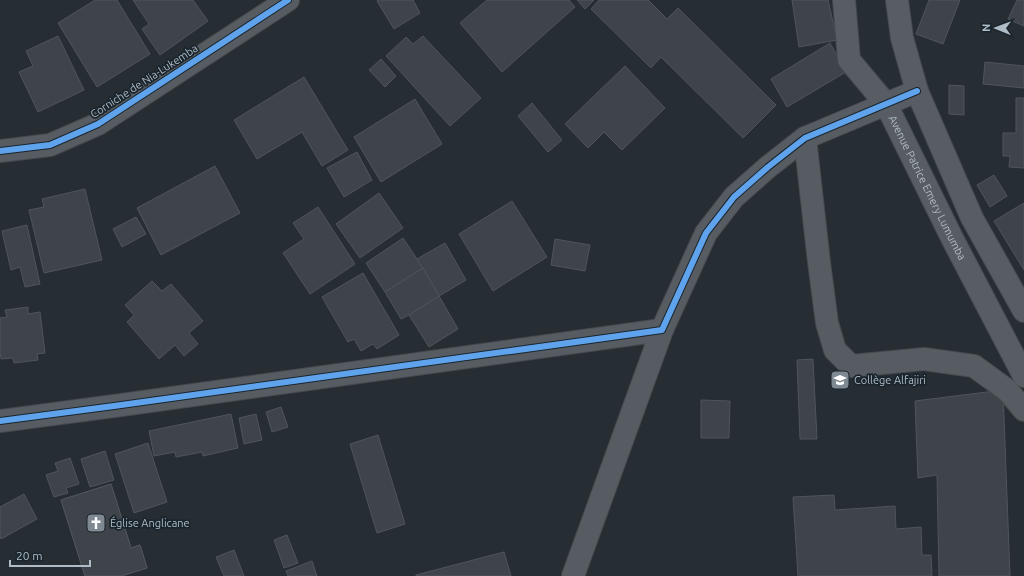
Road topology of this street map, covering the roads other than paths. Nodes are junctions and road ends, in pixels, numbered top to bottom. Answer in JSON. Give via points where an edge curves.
{"nodes":[{"id":1,"x":288,"y":0,"type":"edge"},
{"id":2,"x":844,"y":0,"type":"edge"},
{"id":3,"x":897,"y":0,"type":"edge"},
{"id":4,"x":917,"y":91,"type":"junction"},
{"id":5,"x":886,"y":104,"type":"junction"},
{"id":6,"x":806,"y":138,"type":"junction"},
{"id":7,"x":0,"y":151,"type":"edge"},
{"id":8,"x":1024,"y":311,"type":"edge"},
{"id":9,"x":662,"y":330,"type":"junction"},
{"id":10,"x":1024,"y":376,"type":"edge"},
{"id":11,"x":1024,"y":410,"type":"edge"},
{"id":12,"x":0,"y":421,"type":"edge"},
{"id":13,"x":573,"y":576,"type":"edge"}],
"edges":[{"from":1,"to":7,"type":"street","name":"Corniche de Nia-Lukemba","via":[[98,124],[50,145]]},
{"from":2,"to":5,"type":"main road","name":"Avenue Patrice Emery Lumumba","via":[[849,60]]},
{"from":3,"to":4,"type":"main road","via":[[902,38]]},
{"from":4,"to":5,"type":"street"},
{"from":4,"to":8,"type":"main road","via":[[972,218]]},
{"from":5,"to":6,"type":"street"},
{"from":5,"to":10,"type":"main road","name":"Avenue Patrice Emery Lumumba"},
{"from":6,"to":9,"type":"street","via":[[734,197],[706,233]]},
{"from":6,"to":11,"type":"street","via":[[827,323],[835,350],[851,366],[924,359],[974,366],[1007,390]]},
{"from":9,"to":12,"type":"street"},
{"from":9,"to":13,"type":"street"}]}
